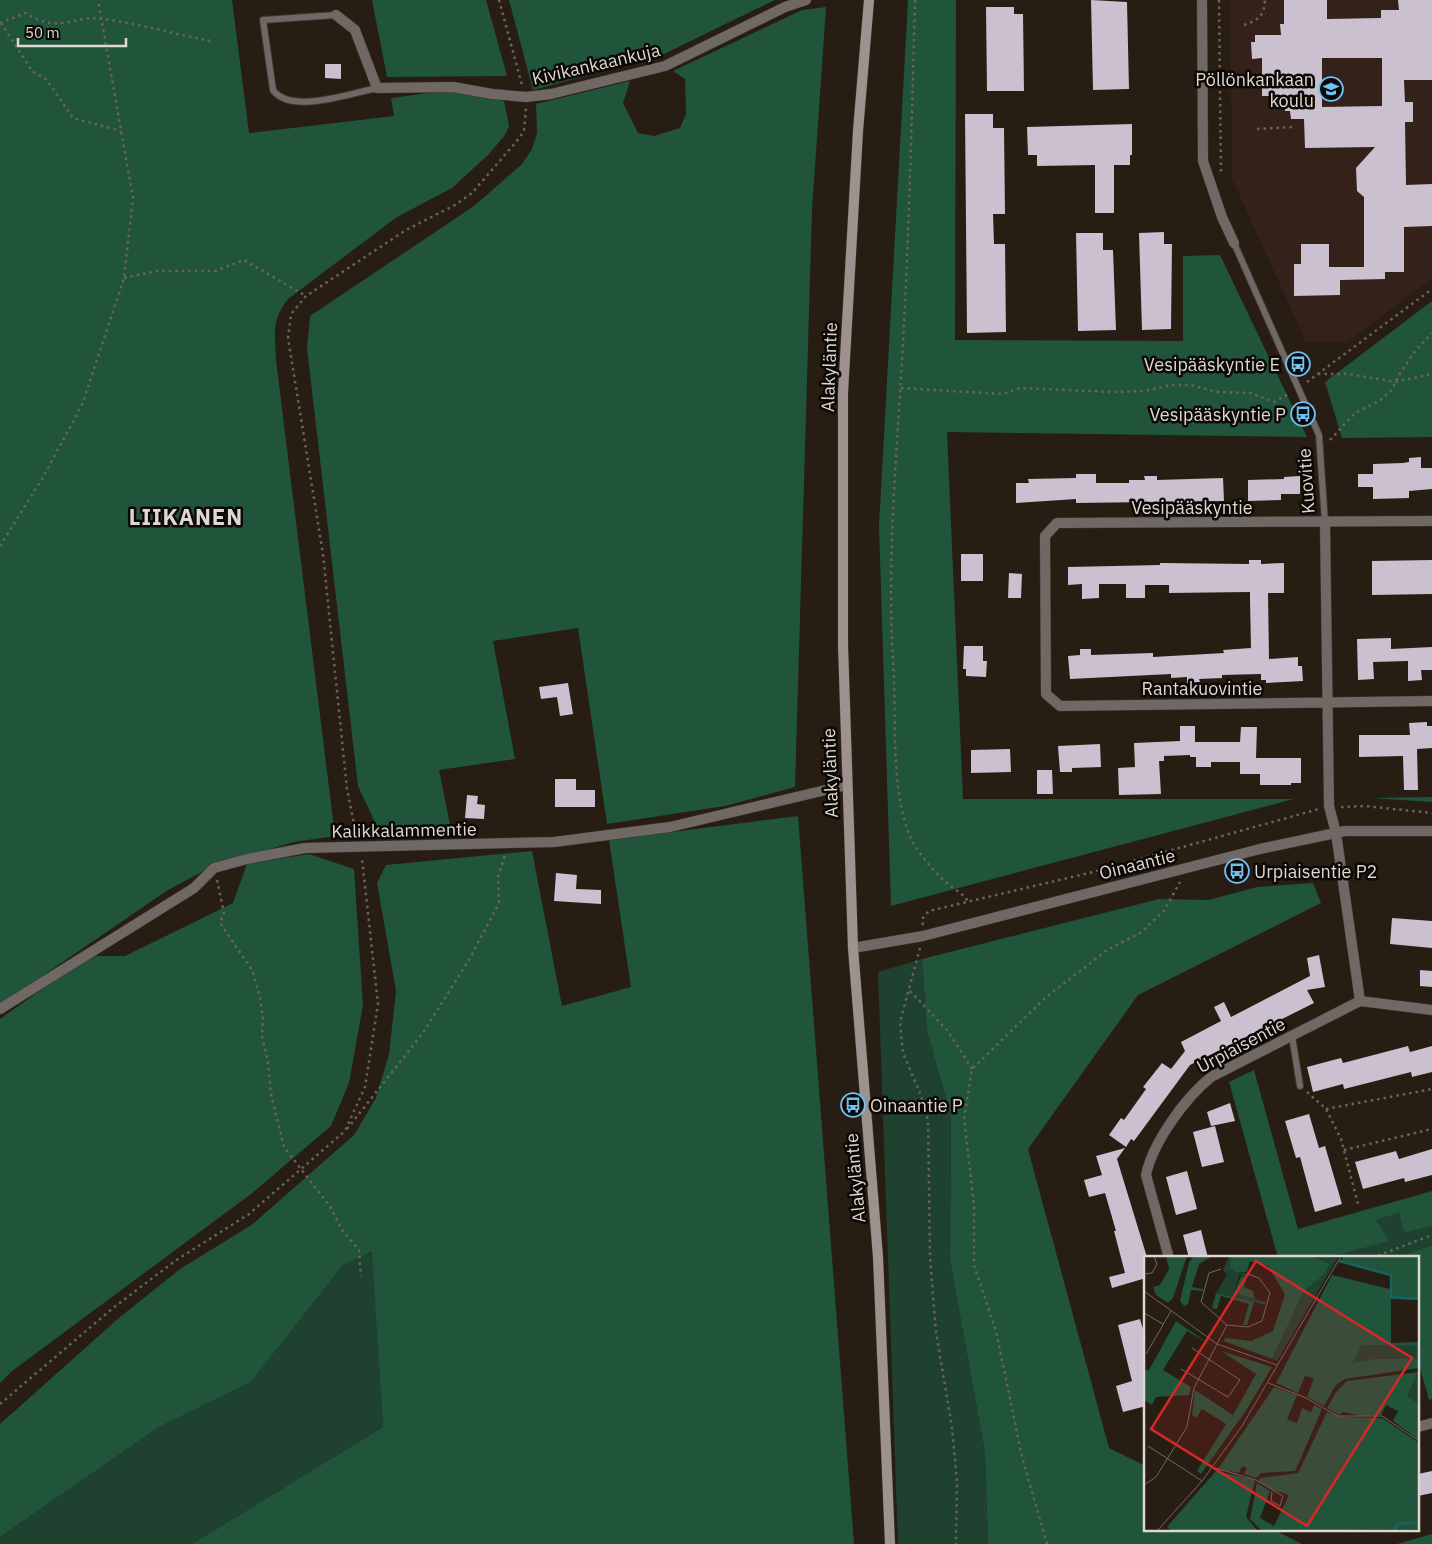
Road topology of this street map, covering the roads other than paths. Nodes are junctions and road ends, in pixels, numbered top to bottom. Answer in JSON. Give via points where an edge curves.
{"nodes":[{"id":1,"x":806,"y":0,"type":"edge"},
{"id":2,"x":869,"y":0,"type":"edge"},
{"id":3,"x":1202,"y":0,"type":"edge"},
{"id":4,"x":336,"y":15,"type":"joint"},
{"id":5,"x":378,"y":88,"type":"junction"},
{"id":6,"x":1234,"y":243,"type":"joint"},
{"id":7,"x":1432,"y":521,"type":"edge"},
{"id":8,"x":1325,"y":523,"type":"junction"},
{"id":9,"x":1045,"y":624,"type":"joint"},
{"id":10,"x":1432,"y":701,"type":"edge"},
{"id":11,"x":1328,"y":703,"type":"junction"},
{"id":12,"x":847,"y":785,"type":"junction"},
{"id":13,"x":1432,"y":831,"type":"edge"},
{"id":14,"x":1336,"y":833,"type":"junction"},
{"id":15,"x":853,"y":948,"type":"junction"},
{"id":16,"x":1360,"y":1001,"type":"junction"},
{"id":17,"x":0,"y":1009,"type":"edge"},
{"id":18,"x":1432,"y":1010,"type":"edge"},
{"id":19,"x":1292,"y":1036,"type":"junction"},
{"id":20,"x":1300,"y":1086,"type":"road end"},
{"id":21,"x":1168,"y":1256,"type":"edge"},
{"id":22,"x":1432,"y":1423,"type":"edge"},
{"id":23,"x":1420,"y":1427,"type":"edge"},
{"id":24,"x":890,"y":1544,"type":"edge"}],
"edges":[{"from":1,"to":5,"type":"street","name":"Kivikankaankuja","via":[[785,7],[665,66],[551,94],[526,97],[453,86]]},
{"from":2,"to":12,"type":"main road","name":"Alakyläntie","via":[[843,393],[842,645]]},
{"from":3,"to":6,"type":"street","name":"Kuovitie","via":[[1203,161]]},
{"from":4,"to":5,"type":"street","via":[[355,30]]},
{"from":4,"to":5,"type":"lane","via":[[263,20],[272,90],[278,97],[306,103]]},
{"from":6,"to":8,"type":"lane","name":"Kuovitie","via":[[1319,435]]},
{"from":7,"to":8,"type":"street","name":"Vesipääskyntie"},
{"from":8,"to":9,"type":"street","name":"Vesipääskyntie","via":[[1056,523],[1045,536]]},
{"from":8,"to":11,"type":"street","name":"Kuovitie"},
{"from":9,"to":11,"type":"street","name":"Rantakuovintie","via":[[1046,694],[1060,706]]},
{"from":10,"to":11,"type":"street","name":"Rantakuovintie"},
{"from":11,"to":14,"type":"street","name":"Kuovitie","via":[[1329,806]]},
{"from":12,"to":15,"type":"main road","name":"Alakyläntie"},
{"from":12,"to":17,"type":"street","name":"Kalikkalammentie","via":[[670,827],[554,842],[305,848],[247,859],[214,868],[194,888]]},
{"from":13,"to":14,"type":"street","name":"Oinaantie"},
{"from":14,"to":15,"type":"street","name":"Oinaantie","via":[[1260,849],[923,936]]},
{"from":14,"to":16,"type":"street"},
{"from":15,"to":24,"type":"main road","name":"Alakyläntie","via":[[878,1257]]},
{"from":16,"to":18,"type":"street"},
{"from":16,"to":19,"type":"street","name":"Urpiaisentie"},
{"from":19,"to":20,"type":"lane"},
{"from":19,"to":21,"type":"street","name":"Urpiaisentie","via":[[1211,1076],[1197,1088],[1158,1143],[1146,1175]]},
{"from":22,"to":23,"type":"street"}]}
